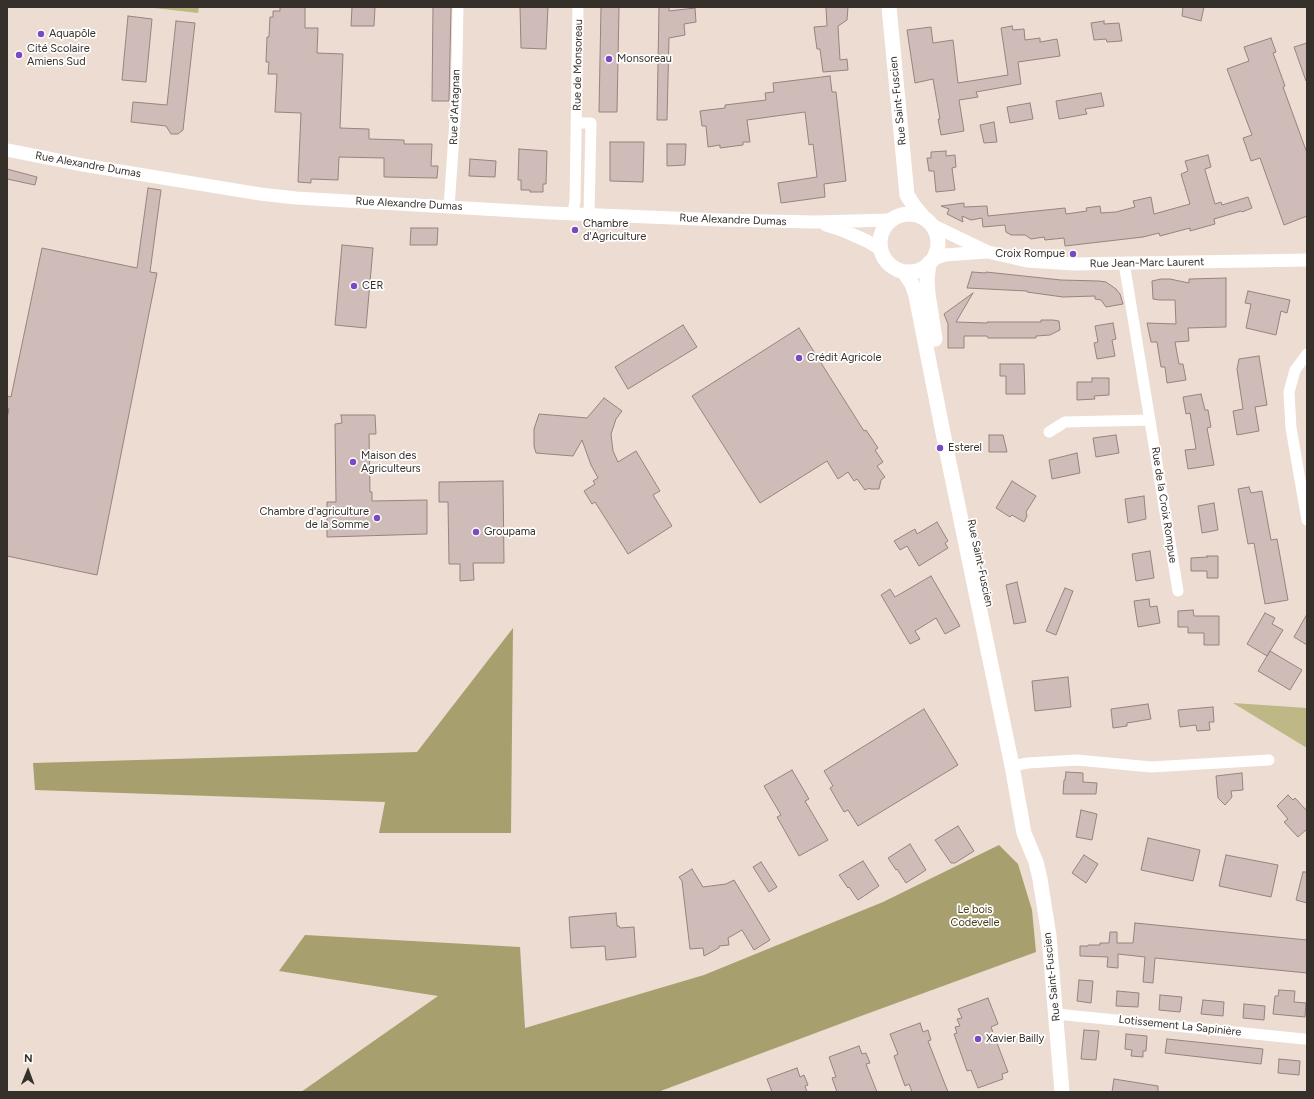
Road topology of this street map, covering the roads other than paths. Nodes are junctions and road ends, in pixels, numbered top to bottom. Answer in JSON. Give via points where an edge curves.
{"nodes":[{"id":1,"x":458,"y":7,"type":"edge"},
{"id":2,"x":578,"y":7,"type":"edge"},
{"id":3,"x":889,"y":7,"type":"edge"},
{"id":4,"x":577,"y":123,"type":"junction"},
{"id":5,"x":7,"y":150,"type":"edge"},
{"id":6,"x":908,"y":195,"type":"junction"},
{"id":7,"x":449,"y":207,"type":"junction"},
{"id":8,"x":574,"y":213,"type":"junction"},
{"id":9,"x":589,"y":214,"type":"junction"},
{"id":10,"x":893,"y":218,"type":"junction"},
{"id":11,"x":815,"y":222,"type":"junction"},
{"id":12,"x":928,"y":222,"type":"junction"},
{"id":13,"x":880,"y":249,"type":"junction"},
{"id":14,"x":988,"y":252,"type":"junction"},
{"id":15,"x":1307,"y":260,"type":"edge"},
{"id":16,"x":931,"y":261,"type":"junction"},
{"id":17,"x":1124,"y":263,"type":"junction"},
{"id":18,"x":904,"y":272,"type":"junction"},
{"id":19,"x":1307,"y":354,"type":"edge"},
{"id":20,"x":1150,"y":420,"type":"junction"},
{"id":21,"x":1049,"y":432,"type":"dead end"},
{"id":22,"x":1307,"y":520,"type":"edge"},
{"id":23,"x":1178,"y":591,"type":"dead end"},
{"id":24,"x":1269,"y":760,"type":"dead end"},
{"id":25,"x":1016,"y":765,"type":"junction"},
{"id":26,"x":1056,"y":1014,"type":"junction"},
{"id":27,"x":1304,"y":1039,"type":"dead end"},
{"id":28,"x":1062,"y":1092,"type":"edge"}],
"edges":[{"from":1,"to":7,"type":"street","name":"Rue d'Artagnan","via":[[456,106]]},
{"from":2,"to":4,"type":"street","name":"Rue de Monsoreau"},
{"from":3,"to":6,"type":"main road","name":"Rue Saint-Fuscien"},
{"from":4,"to":8,"type":"street","name":"Rue de Monsoreau"},
{"from":4,"to":9,"type":"street","name":"Rue de Monsoreau","via":[[591,123]]},
{"from":5,"to":7,"type":"street","name":"Rue Alexandre Dumas","via":[[50,160],[260,194]]},
{"from":6,"to":10,"type":"main road"},
{"from":6,"to":12,"type":"main road","name":"Rue Saint-Fuscien"},
{"from":7,"to":8,"type":"street","name":"Rue Alexandre Dumas"},
{"from":8,"to":9,"type":"street","name":"Rue Alexandre Dumas"},
{"from":9,"to":11,"type":"street","name":"Rue Alexandre Dumas"},
{"from":10,"to":11,"type":"street","name":"Rue Alexandre Dumas"},
{"from":10,"to":12,"type":"main road","via":[[908,214],[920,216]]},
{"from":10,"to":13,"type":"main road","via":[[882,230]]},
{"from":11,"to":13,"type":"street","name":"Rue Alexandre Dumas","via":[[852,234]]},
{"from":12,"to":14,"type":"street","name":"Rue Jean-Marc Laurent"},
{"from":12,"to":16,"type":"main road","via":[[937,235],[938,242],[938,248]]},
{"from":13,"to":18,"type":"main road","via":[[882,256],[891,266]]},
{"from":14,"to":16,"type":"street","name":"Rue Jean-Marc Laurent","via":[[945,255]]},
{"from":14,"to":17,"type":"street","name":"Rue Jean-Marc Laurent","via":[[1027,262]]},
{"from":15,"to":17,"type":"street","name":"Rue Jean-Marc Laurent"},
{"from":16,"to":18,"type":"main road","via":[[918,270]]},
{"from":16,"to":25,"type":"main road","name":"Rue Saint-Fuscien","via":[[928,294],[937,353]]},
{"from":17,"to":20,"type":"street","name":"Rue de la Croix Rompue"},
{"from":18,"to":25,"type":"main road","name":"Rue Saint-Fuscien","via":[[916,296],[946,448]]},
{"from":19,"to":22,"type":"street","via":[[1295,370],[1289,392],[1291,428]]},
{"from":20,"to":21,"type":"street","via":[[1065,422]]},
{"from":20,"to":23,"type":"street","name":"Rue de la Croix Rompue"},
{"from":24,"to":25,"type":"street","via":[[1151,767],[1076,760]]},
{"from":25,"to":26,"type":"main road","name":"Rue Saint-Fuscien","via":[[1024,834],[1040,879],[1049,936]]},
{"from":26,"to":27,"type":"street","name":"Lotissement La Sapinière"},
{"from":26,"to":28,"type":"main road","name":"Rue Saint-Fuscien"}]}
